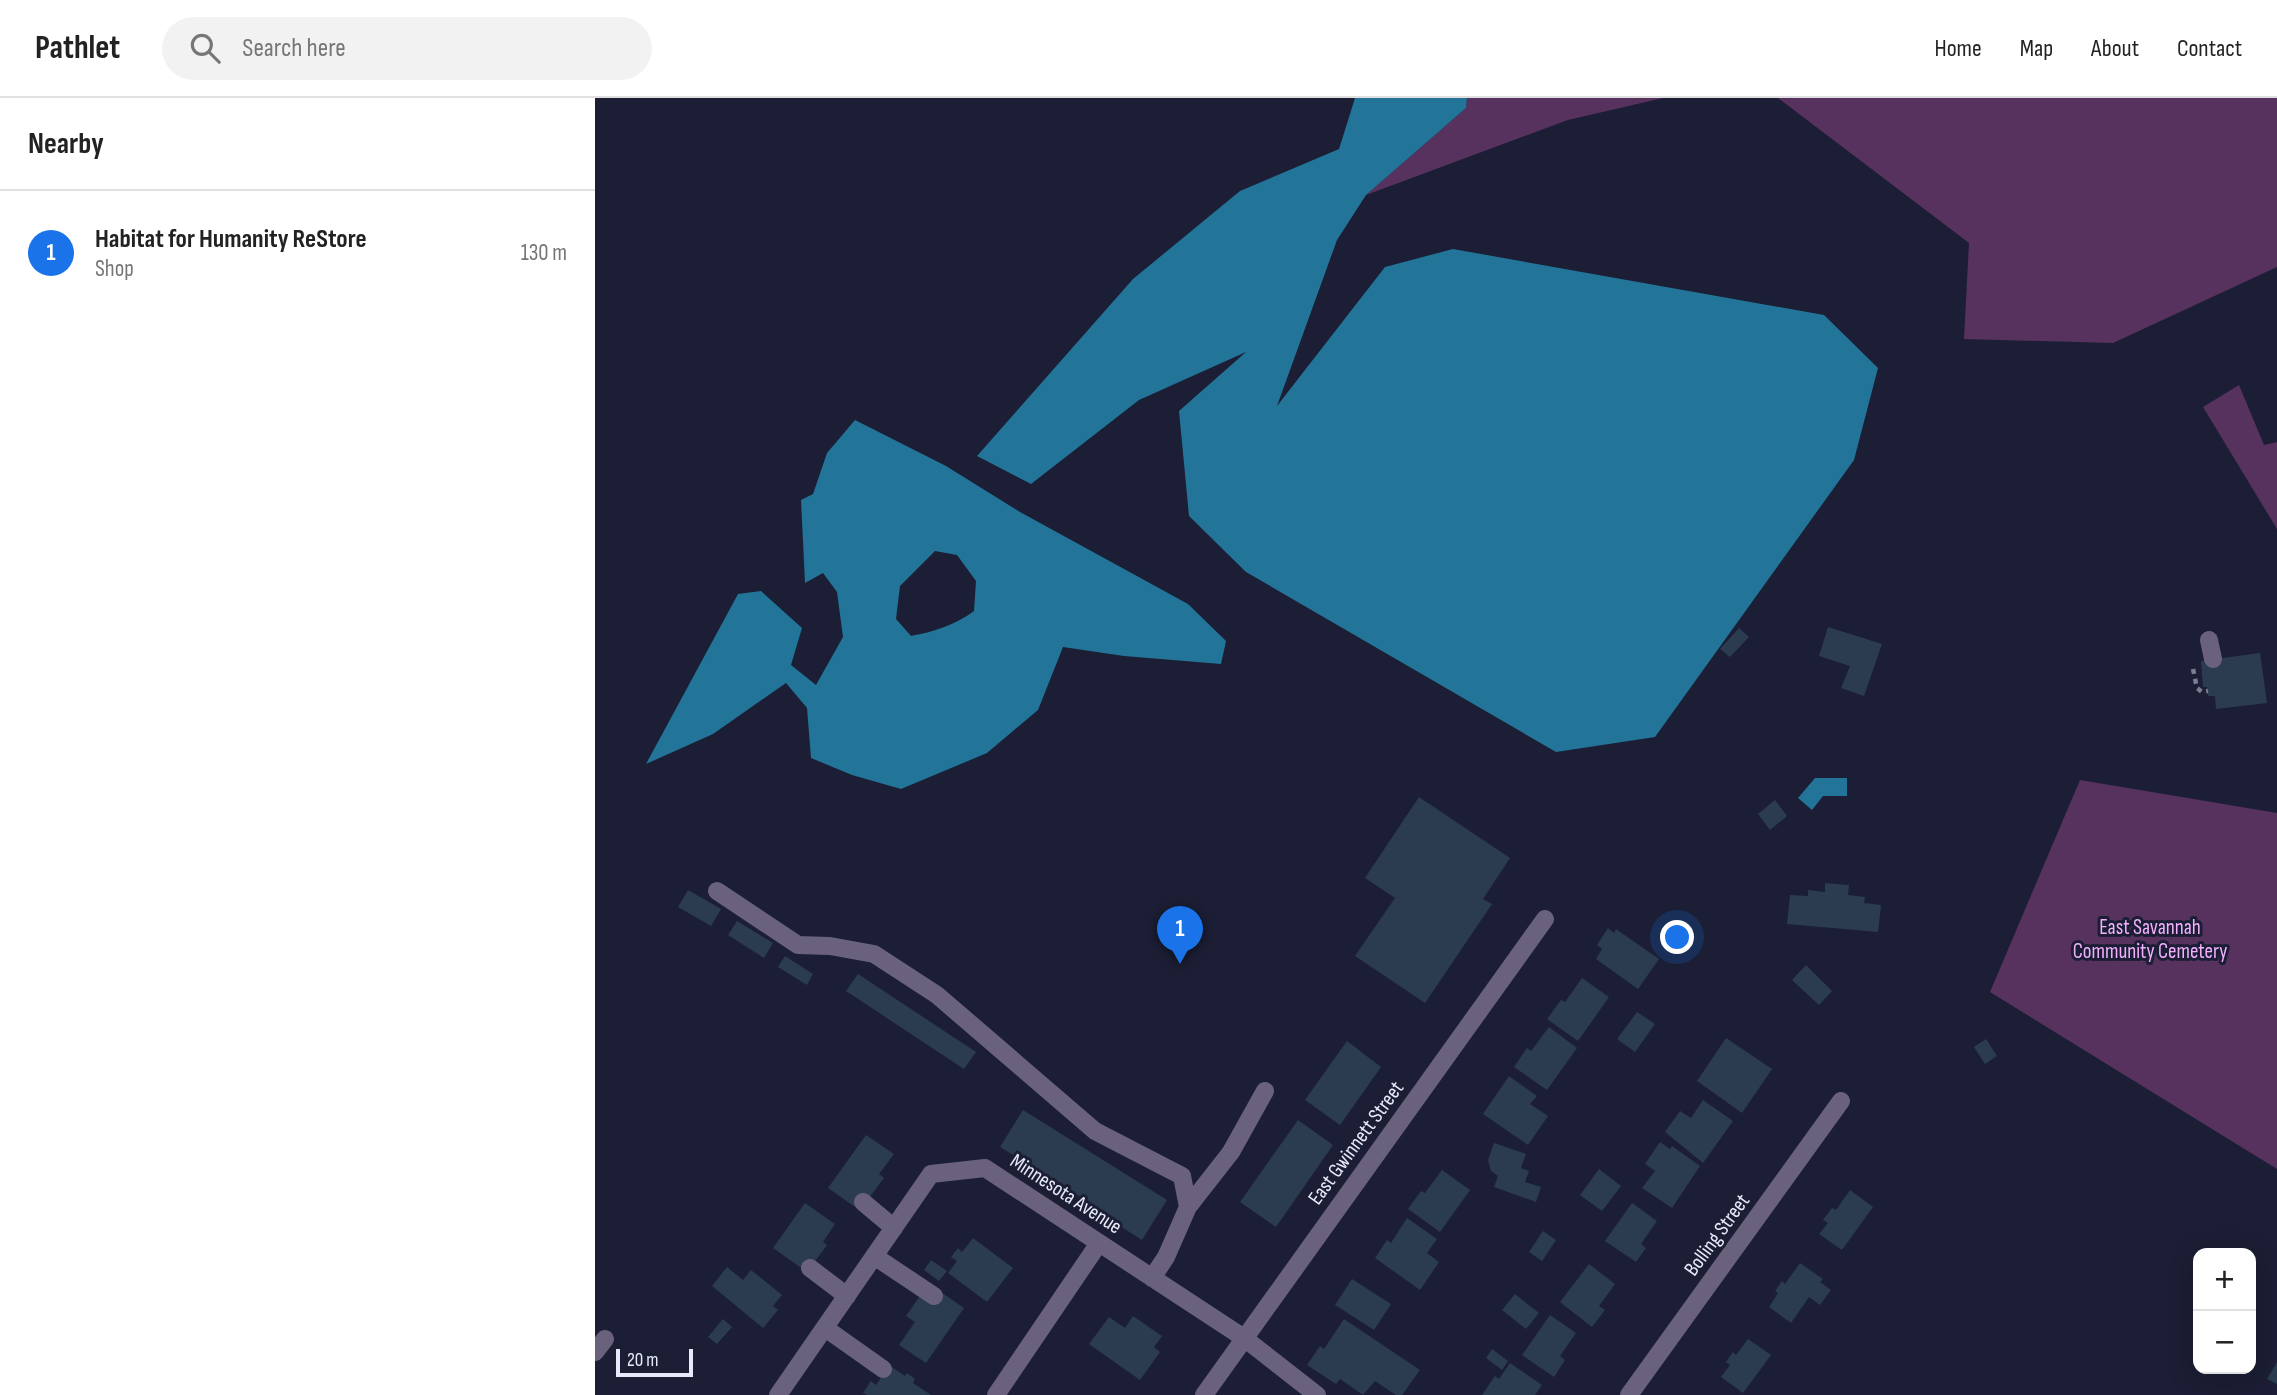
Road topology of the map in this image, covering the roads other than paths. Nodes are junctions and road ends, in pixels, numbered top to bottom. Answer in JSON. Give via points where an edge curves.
{"nodes":[{"id":1,"x":2209,"y":640,"type":"dead end"},
{"id":2,"x":2213,"y":659,"type":"dead end"},
{"id":3,"x":717,"y":891,"type":"dead end"},
{"id":4,"x":1545,"y":919,"type":"dead end"},
{"id":5,"x":1265,"y":1091,"type":"dead end"},
{"id":6,"x":1841,"y":1101,"type":"dead end"},
{"id":7,"x":863,"y":1202,"type":"dead end"},
{"id":8,"x":1188,"y":1207,"type":"junction"},
{"id":9,"x":894,"y":1228,"type":"junction"},
{"id":10,"x":1099,"y":1243,"type":"junction"},
{"id":11,"x":874,"y":1256,"type":"junction"},
{"id":12,"x":810,"y":1268,"type":"dead end"},
{"id":13,"x":1152,"y":1278,"type":"junction"},
{"id":14,"x":847,"y":1296,"type":"junction"},
{"id":15,"x":934,"y":1296,"type":"dead end"},
{"id":16,"x":825,"y":1328,"type":"junction"},
{"id":17,"x":1244,"y":1338,"type":"junction"},
{"id":18,"x":883,"y":1369,"type":"dead end"},
{"id":19,"x":778,"y":1395,"type":"edge"},
{"id":20,"x":996,"y":1395,"type":"edge"},
{"id":21,"x":1204,"y":1395,"type":"edge"},
{"id":22,"x":1317,"y":1395,"type":"edge"},
{"id":23,"x":1629,"y":1395,"type":"edge"}],
"edges":[{"from":1,"to":2,"type":"street"},
{"from":3,"to":8,"type":"street","via":[[798,945],[874,954],[937,995],[1095,1131],[1182,1176]]},
{"from":4,"to":17,"type":"street","name":"East Gwinnett Street"},
{"from":5,"to":8,"type":"street","via":[[1231,1152]]},
{"from":6,"to":23,"type":"street","name":"Bolling Street"},
{"from":7,"to":9,"type":"street"},
{"from":8,"to":13,"type":"street","via":[[1167,1257]]},
{"from":9,"to":10,"type":"street","name":"Minnesota Avenue","via":[[931,1174],[985,1168]]},
{"from":9,"to":11,"type":"street","name":"Minnesota Avenue"},
{"from":10,"to":13,"type":"street","name":"Minnesota Avenue"},
{"from":10,"to":20,"type":"street"},
{"from":11,"to":14,"type":"street","name":"Minnesota Avenue"},
{"from":11,"to":15,"type":"street"},
{"from":12,"to":14,"type":"street"},
{"from":13,"to":17,"type":"street","name":"Minnesota Avenue"},
{"from":14,"to":16,"type":"street","name":"Minnesota Avenue"},
{"from":16,"to":18,"type":"street"},
{"from":16,"to":19,"type":"street","name":"Minnesota Avenue"},
{"from":17,"to":21,"type":"street","name":"East Gwinnett Street"},
{"from":17,"to":22,"type":"street","name":"Minnesota Avenue"}]}
